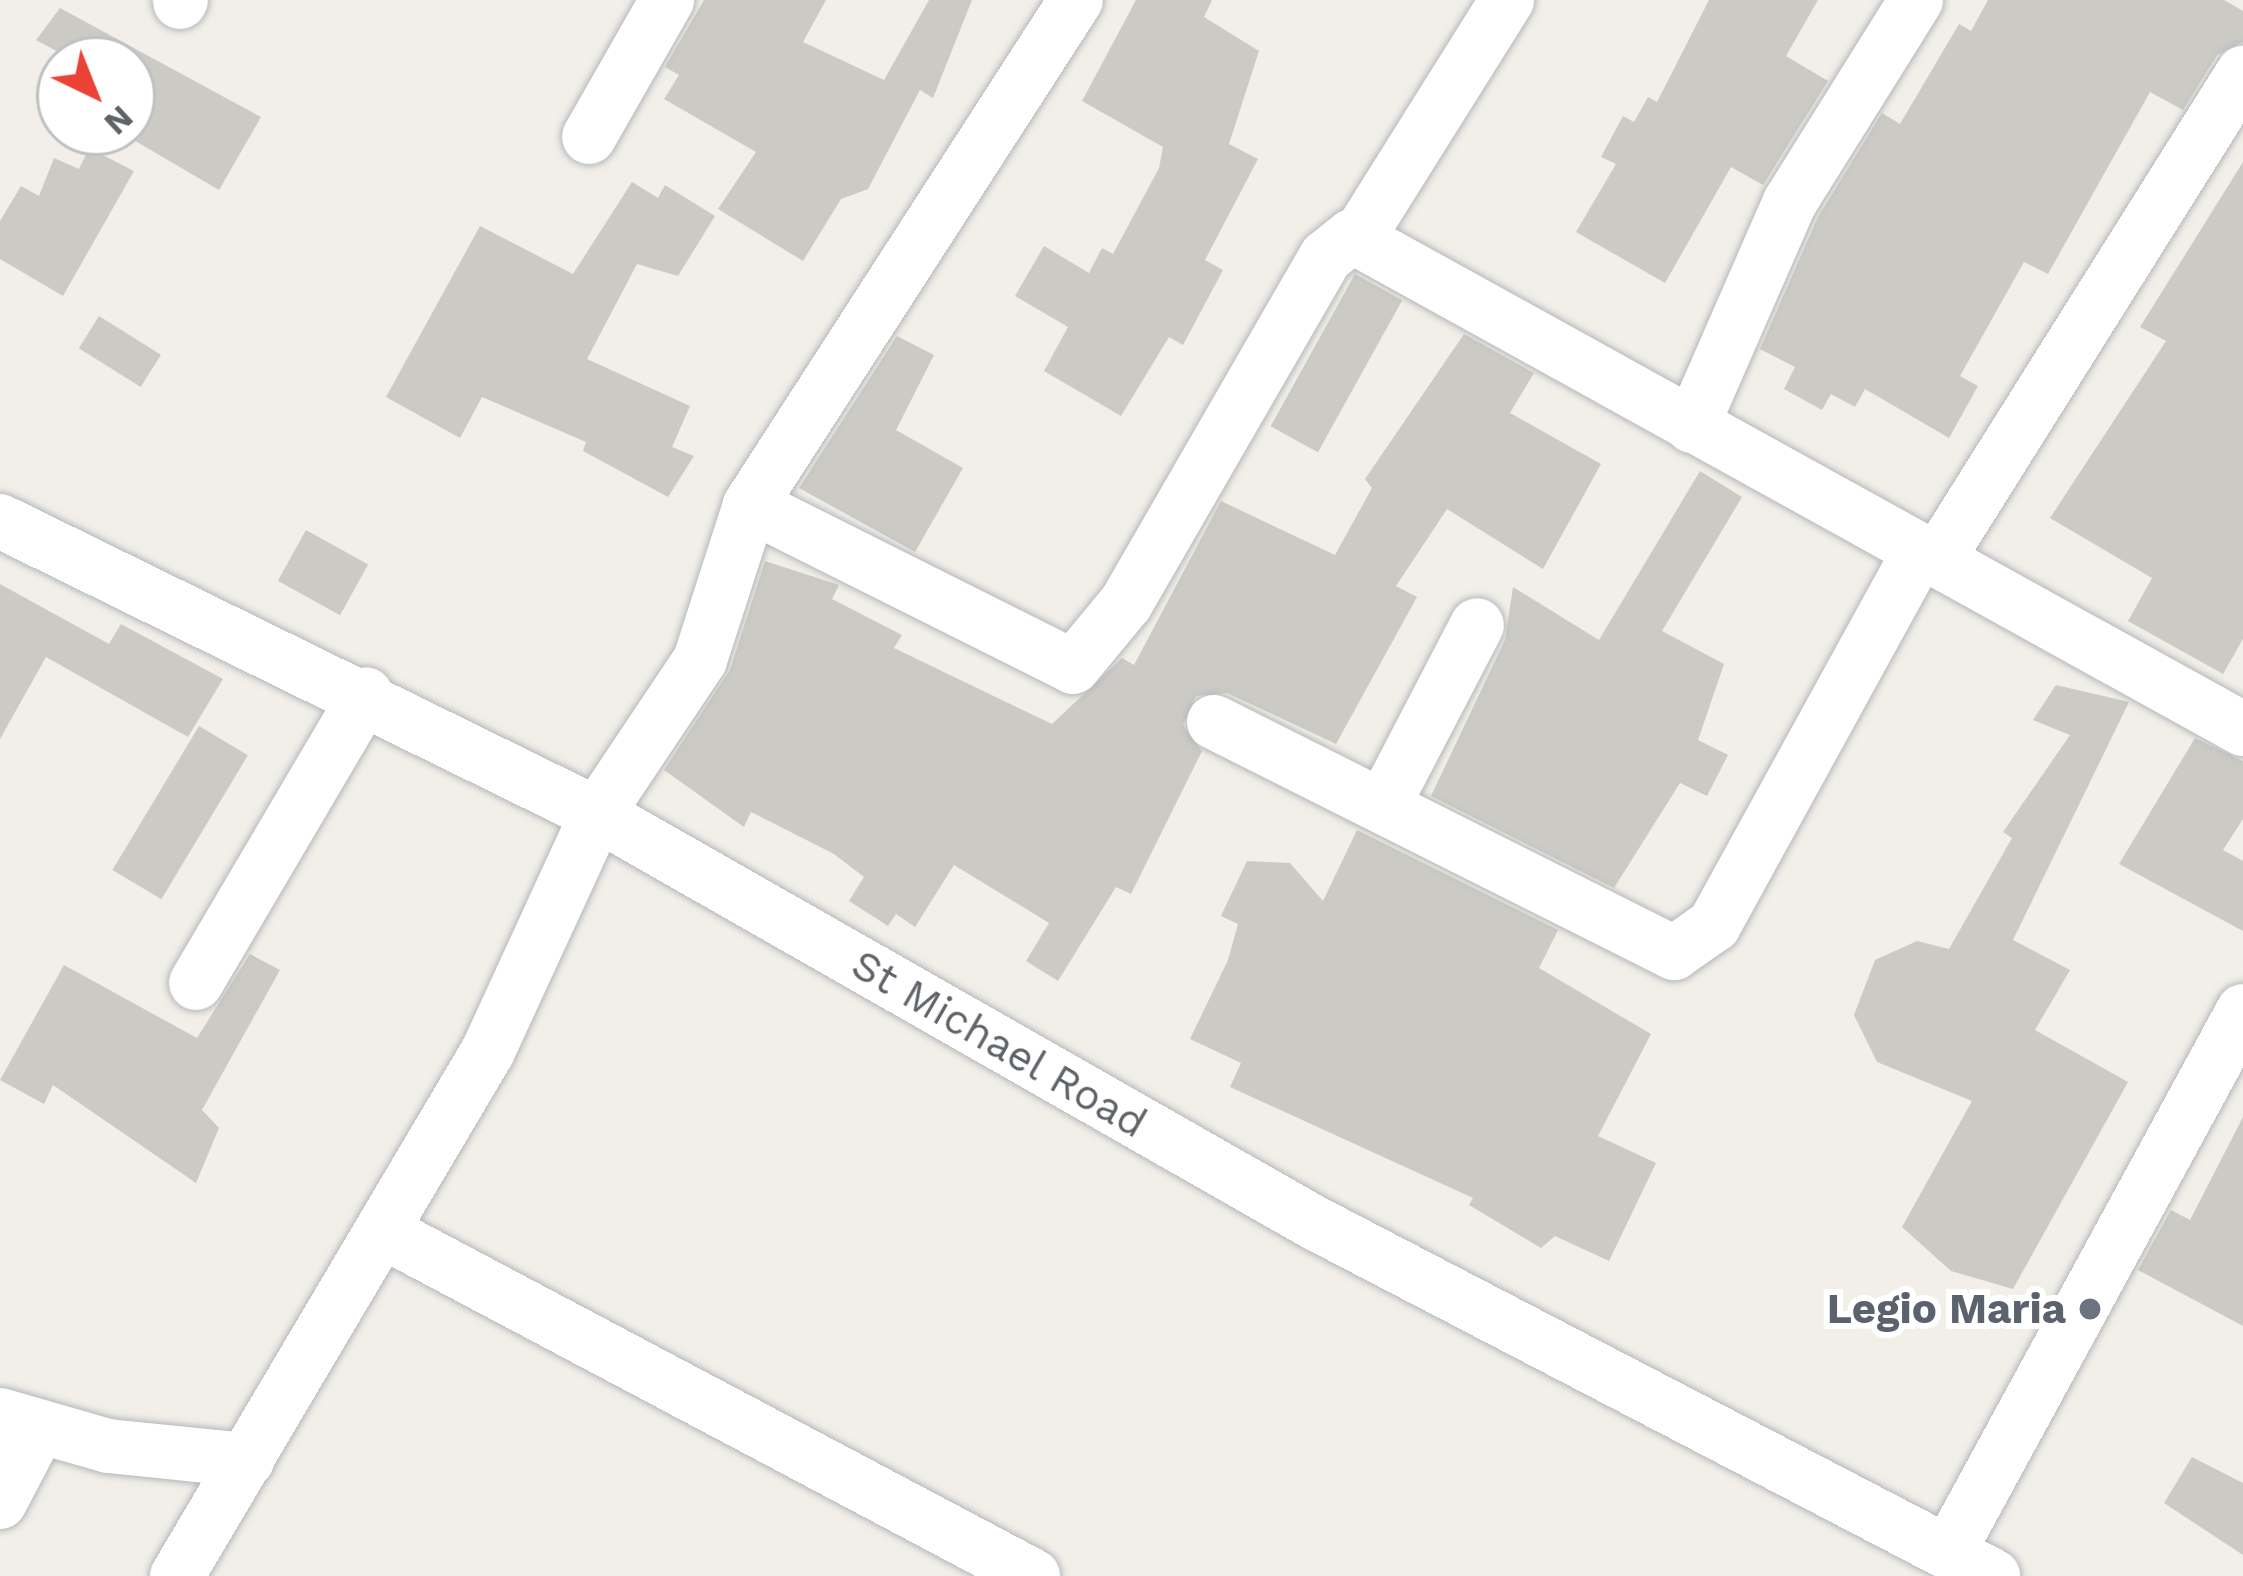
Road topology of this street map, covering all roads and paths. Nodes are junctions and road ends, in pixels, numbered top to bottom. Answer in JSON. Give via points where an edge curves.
{"nodes":[{"id":1,"x":668,"y":0,"type":"edge"},
{"id":2,"x":1076,"y":0,"type":"edge"},
{"id":3,"x":1507,"y":0,"type":"edge"},
{"id":4,"x":1916,"y":0,"type":"edge"},
{"id":5,"x":2243,"y":74,"type":"edge"},
{"id":6,"x":590,"y":137,"type":"dead end"},
{"id":7,"x":1361,"y":233,"type":"junction"},
{"id":8,"x":1692,"y":426,"type":"junction"},
{"id":9,"x":750,"y":505,"type":"junction"},
{"id":10,"x":0,"y":521,"type":"edge"},
{"id":11,"x":1929,"y":554,"type":"junction"},
{"id":12,"x":1477,"y":625,"type":"dead end"},
{"id":13,"x":366,"y":694,"type":"junction"},
{"id":14,"x":2239,"y":718,"type":"edge"},
{"id":15,"x":1214,"y":722,"type":"dead end"},
{"id":16,"x":1385,"y":800,"type":"junction"},
{"id":17,"x":597,"y":814,"type":"junction"},
{"id":18,"x":196,"y":983,"type":"dead end"},
{"id":19,"x":2243,"y":1011,"type":"edge"},
{"id":20,"x":382,"y":1231,"type":"junction"},
{"id":21,"x":18,"y":1424,"type":"edge"},
{"id":22,"x":247,"y":1460,"type":"junction"},
{"id":23,"x":0,"y":1502,"type":"edge"},
{"id":24,"x":1971,"y":1563,"type":"edge"},
{"id":25,"x":177,"y":1576,"type":"edge"},
{"id":26,"x":1033,"y":1576,"type":"edge"}],
"edges":[{"from":1,"to":6,"type":"street"},
{"from":2,"to":9,"type":"street"},
{"from":3,"to":7,"type":"street"},
{"from":4,"to":8,"type":"street","via":[[1790,202]]},
{"from":5,"to":11,"type":"street"},
{"from":7,"to":8,"type":"street"},
{"from":7,"to":9,"type":"street","via":[[1326,257],[1126,603],[1073,667]]},
{"from":8,"to":11,"type":"street"},
{"from":9,"to":17,"type":"street","via":[[700,660]]},
{"from":10,"to":13,"type":"street","name":"St Michael Road"},
{"from":11,"to":14,"type":"street"},
{"from":11,"to":16,"type":"street","via":[[1696,946],[1674,952]]},
{"from":12,"to":16,"type":"street"},
{"from":13,"to":17,"type":"street","name":"St Michael Road"},
{"from":13,"to":18,"type":"street"},
{"from":15,"to":16,"type":"street"},
{"from":17,"to":20,"type":"street","via":[[488,1051]]},
{"from":17,"to":24,"type":"street","name":"St Michael Road","via":[[1313,1222]]},
{"from":19,"to":24,"type":"street"},
{"from":20,"to":22,"type":"street"},
{"from":20,"to":26,"type":"street"},
{"from":21,"to":22,"type":"street"},
{"from":21,"to":23,"type":"street"},
{"from":22,"to":25,"type":"street"}]}
